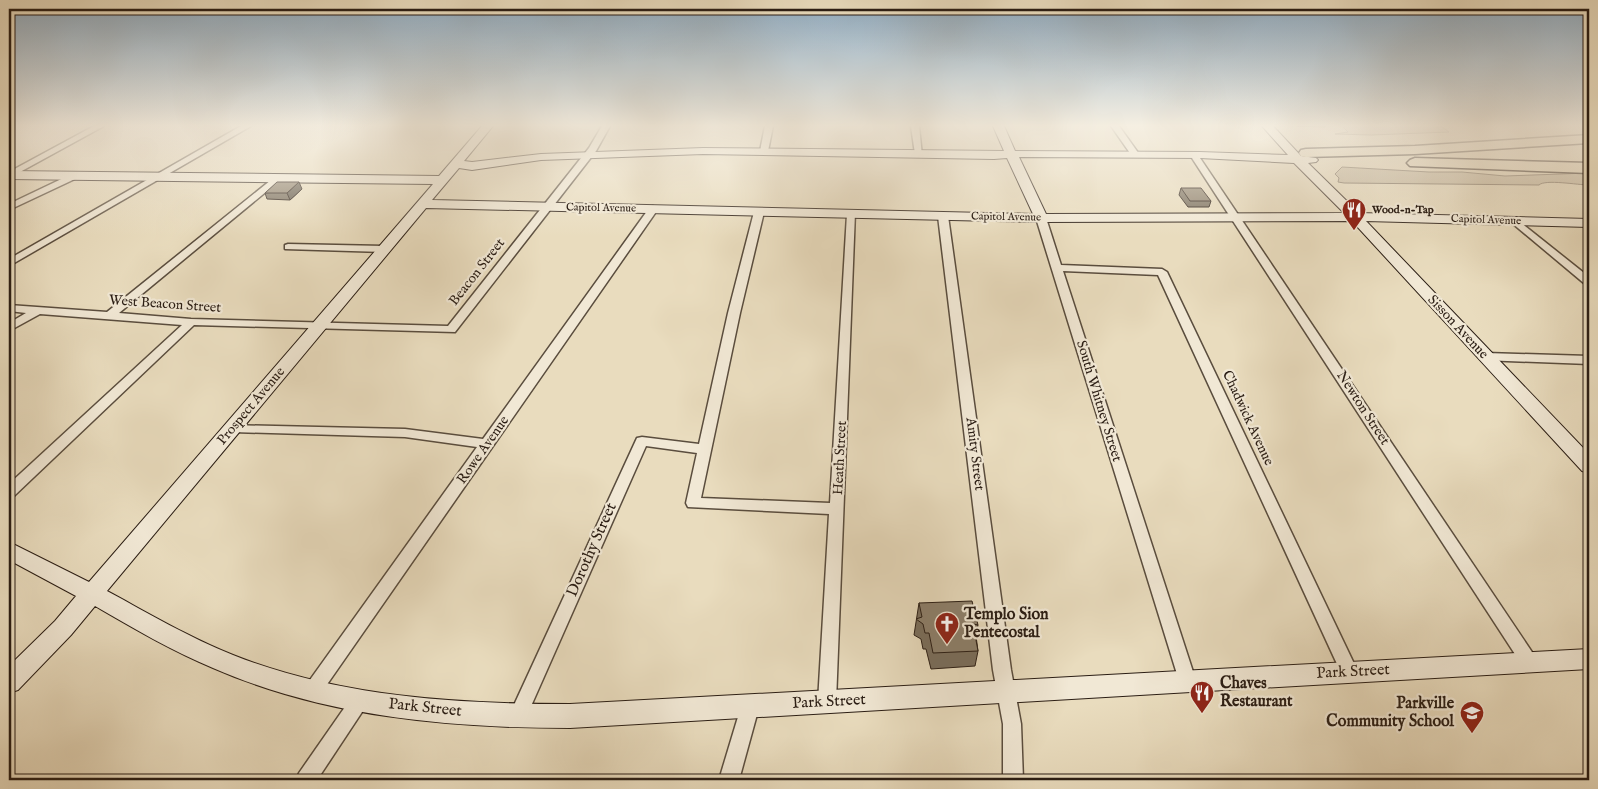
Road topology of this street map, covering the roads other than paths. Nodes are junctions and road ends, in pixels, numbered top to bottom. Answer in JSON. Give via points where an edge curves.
{"nodes":[{"id":1,"x":32,"y":163,"type":"edge"},
{"id":2,"x":182,"y":163,"type":"edge"},
{"id":3,"x":462,"y":163,"type":"edge"},
{"id":4,"x":582,"y":163,"type":"edge"},
{"id":5,"x":1015,"y":163,"type":"edge"},
{"id":6,"x":1200,"y":163,"type":"edge"},
{"id":7,"x":1307,"y":163,"type":"edge"},
{"id":8,"x":1458,"y":163,"type":"edge"},
{"id":9,"x":1556,"y":163,"type":"edge"},
{"id":10,"x":456,"y":164,"type":"joint"},
{"id":11,"x":1516,"y":165,"type":"junction"},
{"id":12,"x":1589,"y":168,"type":"edge"},
{"id":13,"x":9,"y":175,"type":"edge"},
{"id":14,"x":74,"y":176,"type":"junction"},
{"id":15,"x":159,"y":176,"type":"junction"},
{"id":16,"x":276,"y":179,"type":"junction"},
{"id":17,"x":392,"y":180,"type":"junction"},
{"id":18,"x":443,"y":180,"type":"junction"},
{"id":19,"x":428,"y":198,"type":"junction"},
{"id":20,"x":9,"y":206,"type":"edge"},
{"id":21,"x":547,"y":207,"type":"junction"},
{"id":22,"x":653,"y":209,"type":"junction"},
{"id":23,"x":759,"y":212,"type":"junction"},
{"id":24,"x":852,"y":214,"type":"junction"},
{"id":25,"x":943,"y":216,"type":"junction"},
{"id":26,"x":1238,"y":217,"type":"junction"},
{"id":27,"x":1355,"y":217,"type":"junction"},
{"id":28,"x":1042,"y":218,"type":"junction"},
{"id":29,"x":1515,"y":221,"type":"junction"},
{"id":30,"x":1589,"y":223,"type":"edge"},
{"id":31,"x":288,"y":247,"type":"dead end"},
{"id":32,"x":384,"y":249,"type":"junction"},
{"id":33,"x":9,"y":263,"type":"edge"},
{"id":34,"x":1057,"y":268,"type":"junction"},
{"id":35,"x":1589,"y":282,"type":"edge"},
{"id":36,"x":9,"y":308,"type":"edge"},
{"id":37,"x":38,"y":310,"type":"junction"},
{"id":38,"x":110,"y":315,"type":"junction"},
{"id":39,"x":191,"y":322,"type":"junction"},
{"id":40,"x":319,"y":326,"type":"junction"},
{"id":41,"x":9,"y":328,"type":"edge"},
{"id":42,"x":1486,"y":357,"type":"junction"},
{"id":43,"x":1589,"y":360,"type":"edge"},
{"id":44,"x":233,"y":428,"type":"junction"},
{"id":45,"x":487,"y":444,"type":"junction"},
{"id":46,"x":704,"y":449,"type":"junction"},
{"id":47,"x":1589,"y":466,"type":"edge"},
{"id":48,"x":9,"y":492,"type":"edge"},
{"id":49,"x":837,"y":509,"type":"junction"},
{"id":50,"x":9,"y":550,"type":"edge"},
{"id":51,"x":90,"y":595,"type":"junction"},
{"id":52,"x":1589,"y":659,"type":"edge"},
{"id":53,"x":1530,"y":662,"type":"junction"},
{"id":54,"x":1349,"y":672,"type":"junction"},
{"id":55,"x":1187,"y":681,"type":"junction"},
{"id":56,"x":9,"y":682,"type":"edge"},
{"id":57,"x":313,"y":690,"type":"junction"},
{"id":58,"x":1006,"y":691,"type":"junction"},
{"id":59,"x":360,"y":700,"type":"junction"},
{"id":60,"x":827,"y":702,"type":"junction"},
{"id":61,"x":750,"y":707,"type":"junction"},
{"id":62,"x":518,"y":716,"type":"junction"},
{"id":63,"x":306,"y":780,"type":"edge"},
{"id":64,"x":729,"y":780,"type":"edge"},
{"id":65,"x":1012,"y":780,"type":"edge"}],
"edges":[{"from":1,"to":13,"type":"street"},
{"from":2,"to":15,"type":"street"},
{"from":3,"to":10,"type":"main road"},
{"from":4,"to":21,"type":"street","name":"Beacon Street"},
{"from":5,"to":28,"type":"main road","name":"South Whitney Street"},
{"from":6,"to":26,"type":"street","name":"Newton Street"},
{"from":7,"to":27,"type":"main road","name":"Sisson Avenue"},
{"from":8,"to":11,"type":"highway"},
{"from":9,"to":11,"type":"highway"},
{"from":10,"to":18,"type":"main road","name":"Prospect Avenue"},
{"from":11,"to":12,"type":"highway"},
{"from":13,"to":14,"type":"main road"},
{"from":14,"to":15,"type":"main road"},
{"from":14,"to":20,"type":"street"},
{"from":15,"to":16,"type":"main road"},
{"from":15,"to":33,"type":"street"},
{"from":16,"to":17,"type":"main road"},
{"from":16,"to":38,"type":"street"},
{"from":17,"to":18,"type":"main road"},
{"from":17,"to":19,"type":"main road","via":[[412,184]]},
{"from":18,"to":19,"type":"main road","name":"Prospect Avenue"},
{"from":19,"to":21,"type":"main road","name":"Capitol Avenue"},
{"from":19,"to":32,"type":"main road","name":"Prospect Avenue"},
{"from":21,"to":22,"type":"main road","name":"Capitol Avenue"},
{"from":21,"to":40,"type":"street","name":"Beacon Street","via":[[451,330]]},
{"from":22,"to":23,"type":"main road","name":"Capitol Avenue"},
{"from":22,"to":45,"type":"street","name":"Rowe Avenue"},
{"from":23,"to":24,"type":"main road","name":"Capitol Avenue"},
{"from":23,"to":46,"type":"street"},
{"from":24,"to":25,"type":"main road","name":"Capitol Avenue"},
{"from":24,"to":49,"type":"street","name":"Heath Street"},
{"from":25,"to":28,"type":"main road","name":"Capitol Avenue"},
{"from":25,"to":58,"type":"street","name":"Amity Street"},
{"from":26,"to":27,"type":"main road","name":"Capitol Avenue"},
{"from":26,"to":28,"type":"main road","name":"Capitol Avenue"},
{"from":26,"to":53,"type":"street","name":"Newton Street"},
{"from":27,"to":29,"type":"main road","name":"Capitol Avenue"},
{"from":27,"to":42,"type":"main road","name":"Sisson Avenue"},
{"from":28,"to":34,"type":"street","name":"South Whitney Street"},
{"from":29,"to":30,"type":"main road","name":"Capitol Avenue"},
{"from":29,"to":35,"type":"street"},
{"from":31,"to":32,"type":"street"},
{"from":32,"to":40,"type":"main road","name":"Prospect Avenue"},
{"from":34,"to":54,"type":"street","name":"Chadwick Avenue","via":[[1162,272]]},
{"from":34,"to":55,"type":"street","name":"South Whitney Street"},
{"from":36,"to":37,"type":"street","name":"West Beacon Street"},
{"from":37,"to":38,"type":"street","name":"West Beacon Street"},
{"from":37,"to":41,"type":"street"},
{"from":38,"to":39,"type":"street","name":"West Beacon Street"},
{"from":39,"to":40,"type":"street","name":"West Beacon Street"},
{"from":39,"to":48,"type":"street"},
{"from":40,"to":44,"type":"main road","name":"Prospect Avenue"},
{"from":42,"to":43,"type":"street"},
{"from":42,"to":47,"type":"main road","name":"Sisson Avenue"},
{"from":44,"to":45,"type":"street","via":[[405,432]]},
{"from":44,"to":51,"type":"main road","name":"Prospect Avenue"},
{"from":45,"to":57,"type":"street","name":"Rowe Avenue"},
{"from":46,"to":49,"type":"street","via":[[694,503]]},
{"from":46,"to":62,"type":"street","name":"Dorothy Street","via":[[642,441]]},
{"from":49,"to":60,"type":"street","name":"Heath Street"},
{"from":50,"to":51,"type":"main road","name":"Park Street"},
{"from":51,"to":56,"type":"main road","name":"Prospect Avenue","via":[[63,628]]},
{"from":51,"to":57,"type":"main road","name":"Park Street","via":[[208,655],[257,674]]},
{"from":52,"to":53,"type":"main road","name":"Park Street"},
{"from":53,"to":54,"type":"main road","name":"Park Street"},
{"from":54,"to":55,"type":"main road","name":"Park Street"},
{"from":55,"to":58,"type":"main road","name":"Park Street"},
{"from":57,"to":59,"type":"main road","name":"Park Street"},
{"from":58,"to":60,"type":"main road","name":"Park Street"},
{"from":58,"to":65,"type":"street","name":"Amity Street","via":[[1012,724]]},
{"from":59,"to":62,"type":"main road","name":"Park Street","via":[[453,712]]},
{"from":59,"to":63,"type":"street"},
{"from":60,"to":61,"type":"main road","name":"Park Street"},
{"from":61,"to":62,"type":"main road","name":"Park Street"},
{"from":61,"to":64,"type":"street"}]}
